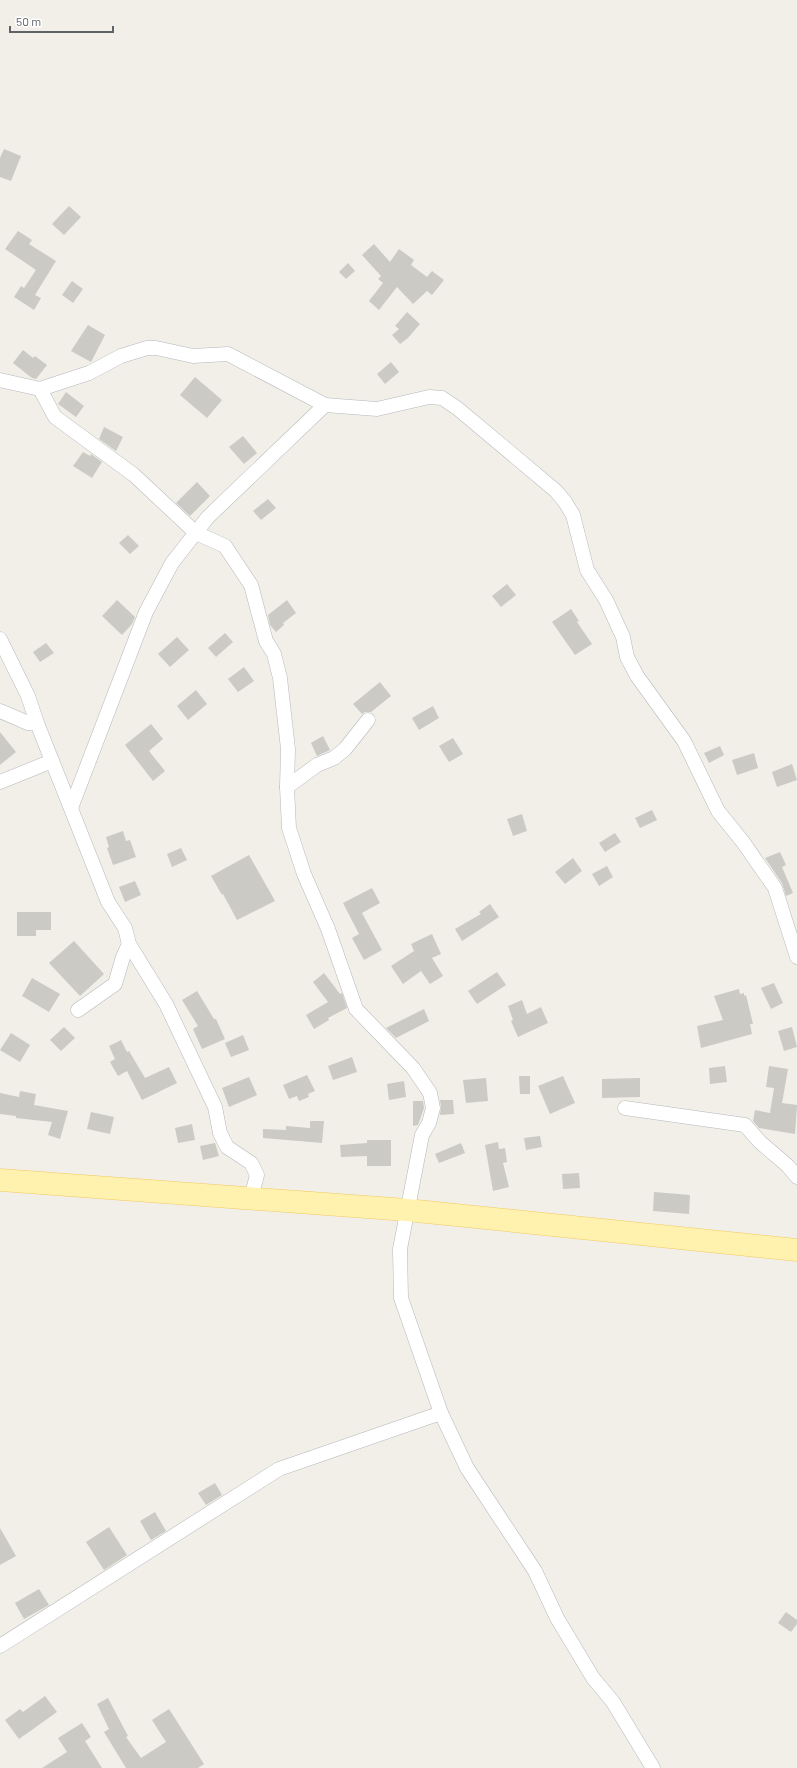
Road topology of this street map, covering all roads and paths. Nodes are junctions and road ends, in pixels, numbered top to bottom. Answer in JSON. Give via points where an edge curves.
{"nodes":[{"id":1,"x":0,"y":380,"type":"edge"},
{"id":2,"x":40,"y":389,"type":"junction"},
{"id":3,"x":325,"y":404,"type":"junction"},
{"id":4,"x":196,"y":533,"type":"junction"},
{"id":5,"x":0,"y":639,"type":"edge"},
{"id":6,"x":0,"y":711,"type":"edge"},
{"id":7,"x":368,"y":720,"type":"dead end"},
{"id":8,"x":37,"y":723,"type":"junction"},
{"id":9,"x":52,"y":761,"type":"junction"},
{"id":10,"x":0,"y":782,"type":"edge"},
{"id":11,"x":287,"y":787,"type":"junction"},
{"id":12,"x":70,"y":808,"type":"junction"},
{"id":13,"x":129,"y":944,"type":"junction"},
{"id":14,"x":797,"y":957,"type":"edge"},
{"id":15,"x":78,"y":1010,"type":"dead end"},
{"id":16,"x":625,"y":1108,"type":"dead end"},
{"id":17,"x":797,"y":1177,"type":"edge"},
{"id":18,"x":0,"y":1180,"type":"edge"},
{"id":19,"x":251,"y":1198,"type":"junction"},
{"id":20,"x":407,"y":1210,"type":"junction"},
{"id":21,"x":796,"y":1245,"type":"edge"},
{"id":22,"x":441,"y":1413,"type":"junction"},
{"id":23,"x":0,"y":1646,"type":"edge"},
{"id":24,"x":653,"y":1768,"type":"edge"}],
"edges":[{"from":1,"to":2,"type":"street"},
{"from":2,"to":3,"type":"street","via":[[89,373],[121,356],[147,348],[156,348],[193,356],[228,354]]},
{"from":2,"to":4,"type":"street","via":[[55,418],[134,475]]},
{"from":3,"to":4,"type":"street","via":[[208,517]]},
{"from":3,"to":14,"type":"street","via":[[377,409],[428,397],[442,398],[556,491],[573,515],[587,570],[606,600],[623,637],[627,657],[637,676],[684,741],[718,811],[775,888]]},
{"from":4,"to":11,"type":"street","via":[[225,546],[251,585],[266,641],[274,654],[280,678],[288,749]]},
{"from":4,"to":12,"type":"street","via":[[172,563],[146,612]]},
{"from":5,"to":8,"type":"street","via":[[28,696]]},
{"from":6,"to":8,"type":"street","via":[[28,723]]},
{"from":7,"to":11,"type":"street","via":[[345,749]]},
{"from":8,"to":9,"type":"street"},
{"from":9,"to":10,"type":"street"},
{"from":9,"to":12,"type":"street"},
{"from":11,"to":20,"type":"street","via":[[289,828],[356,1010],[413,1068],[430,1093],[433,1108],[422,1135]]},
{"from":12,"to":13,"type":"street","via":[[108,902],[125,928]]},
{"from":13,"to":15,"type":"street","via":[[115,984]]},
{"from":13,"to":19,"type":"street","via":[[166,1004],[215,1107],[220,1133],[227,1146],[251,1163],[257,1175]]},
{"from":16,"to":17,"type":"street","via":[[745,1125]]},
{"from":18,"to":19,"type":"main road"},
{"from":19,"to":20,"type":"main road"},
{"from":20,"to":21,"type":"main road"},
{"from":20,"to":22,"type":"street","via":[[400,1250],[401,1298]]},
{"from":22,"to":23,"type":"street","via":[[279,1469]]},
{"from":22,"to":24,"type":"street","via":[[467,1468],[535,1571],[557,1618],[593,1678],[613,1702]]}]}
